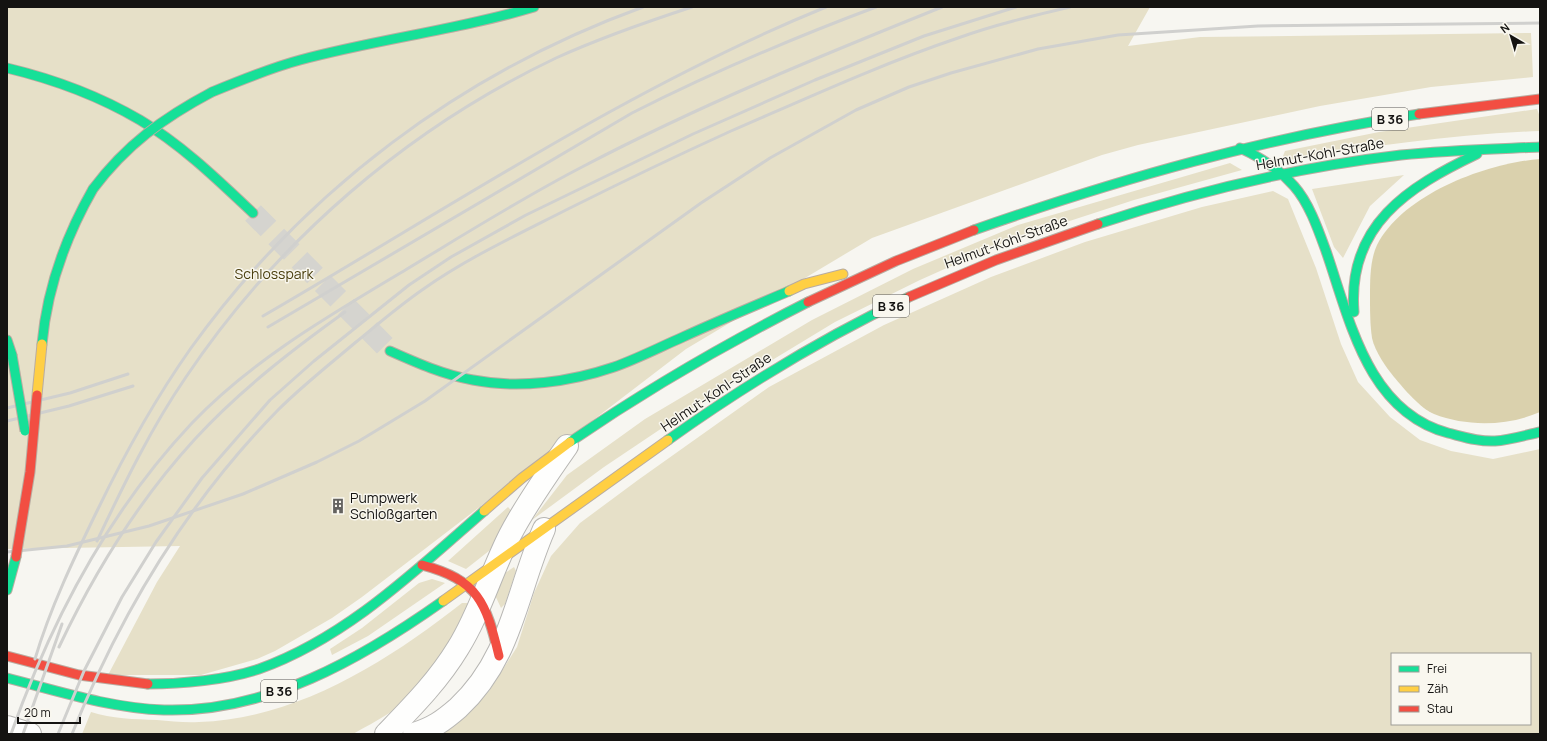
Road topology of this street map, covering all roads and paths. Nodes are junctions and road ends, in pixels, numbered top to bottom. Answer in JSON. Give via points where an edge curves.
{"nodes":[{"id":1,"x":534,"y":7,"type":"edge"},
{"id":2,"x":7,"y":68,"type":"edge"},
{"id":3,"x":1540,"y":99,"type":"edge"},
{"id":4,"x":1540,"y":147,"type":"edge"},
{"id":5,"x":1240,"y":148,"type":"junction"},
{"id":6,"x":1486,"y":150,"type":"junction"},
{"id":7,"x":1281,"y":174,"type":"junction"},
{"id":8,"x":253,"y":213,"type":"tunnel mouth"},
{"id":9,"x":896,"y":261,"type":"junction"},
{"id":10,"x":1357,"y":335,"type":"junction"},
{"id":11,"x":7,"y":340,"type":"edge"},
{"id":12,"x":390,"y":351,"type":"tunnel mouth"},
{"id":13,"x":1540,"y":432,"type":"edge"},
{"id":14,"x":570,"y":442,"type":"junction"},
{"id":15,"x":30,"y":472,"type":"junction"},
{"id":16,"x":544,"y":529,"type":"junction"},
{"id":17,"x":498,"y":562,"type":"junction"},
{"id":18,"x":422,"y":565,"type":"junction"},
{"id":19,"x":466,"y":584,"type":"junction"},
{"id":20,"x":7,"y":590,"type":"edge"},
{"id":21,"x":481,"y":600,"type":"junction"},
{"id":22,"x":7,"y":656,"type":"edge"},
{"id":23,"x":499,"y":656,"type":"junction"},
{"id":24,"x":7,"y":678,"type":"edge"},
{"id":25,"x":7,"y":727,"type":"edge"},
{"id":26,"x":30,"y":734,"type":"edge"},
{"id":27,"x":386,"y":734,"type":"edge"},
{"id":28,"x":414,"y":734,"type":"edge"}],
"edges":[{"from":1,"to":15,"type":"main road","bridge":true,"via":[[312,57],[262,72],[212,92],[161,120],[140,137],[107,170],[93,189],[71,227],[60,256],[47,303]]},
{"from":2,"to":8,"type":"main road","via":[[49,79],[114,106],[154,129],[208,171]]},
{"from":3,"to":5,"type":"main road","name":"Helmut-Kohl-Straße","number":"B 36","via":[[1396,118]]},
{"from":4,"to":6,"type":"main road","name":"Helmut-Kohl-Straße","number":"B 36"},
{"from":5,"to":7,"type":"main road","via":[[1259,156]]},
{"from":5,"to":9,"type":"main road","name":"Helmut-Kohl-Straße","number":"B 36","via":[[1092,190]]},
{"from":6,"to":7,"type":"main road","name":"Helmut-Kohl-Straße","number":"B 36","via":[[1415,153]]},
{"from":6,"to":10,"type":"main road","via":[[1414,187],[1380,218],[1362,252],[1357,270],[1353,305]]},
{"from":7,"to":10,"type":"main road","via":[[1294,186],[1314,220]]},
{"from":7,"to":16,"type":"main road","name":"Helmut-Kohl-Straße","number":"B 36","via":[[1166,202],[1106,221],[1005,256],[915,294],[808,349],[760,378],[719,404]]},
{"from":9,"to":12,"type":"main road","via":[[804,284],[614,367],[559,380],[506,384],[476,382],[414,364]]},
{"from":9,"to":14,"type":"main road","name":"Helmut-Kohl-Straße","number":"B 36","via":[[824,294],[710,354],[619,408]]},
{"from":10,"to":13,"type":"main road","via":[[1361,352],[1377,381],[1409,415],[1425,424],[1474,440],[1496,441]]},
{"from":11,"to":15,"type":"main road","bridge":true,"via":[[21,400]]},
{"from":14,"to":17,"type":"street","via":[[523,512]]},
{"from":14,"to":18,"type":"main road","number":"B 36","via":[[522,478]]},
{"from":15,"to":20,"type":"main road","bridge":true,"via":[[16,557]]},
{"from":16,"to":17,"type":"main road","number":"B 36"},
{"from":16,"to":23,"type":"street"},
{"from":17,"to":19,"type":"main road","number":"B 36"},
{"from":17,"to":21,"type":"street"},
{"from":18,"to":19,"type":"main road","via":[[455,576]]},
{"from":18,"to":22,"type":"main road","number":"B 36","via":[[332,634],[258,669],[216,679],[148,684],[79,675]]},
{"from":19,"to":21,"type":"main road"},
{"from":19,"to":24,"type":"main road","number":"B 36","via":[[338,668],[293,687],[235,704],[186,710],[131,708]]},
{"from":21,"to":23,"type":"main road","via":[[493,629]]},
{"from":21,"to":27,"type":"street","via":[[459,647],[442,673]]},
{"from":23,"to":28,"type":"street","via":[[481,684],[465,702],[433,728]]},
{"from":25,"to":26,"type":"street"}]}
